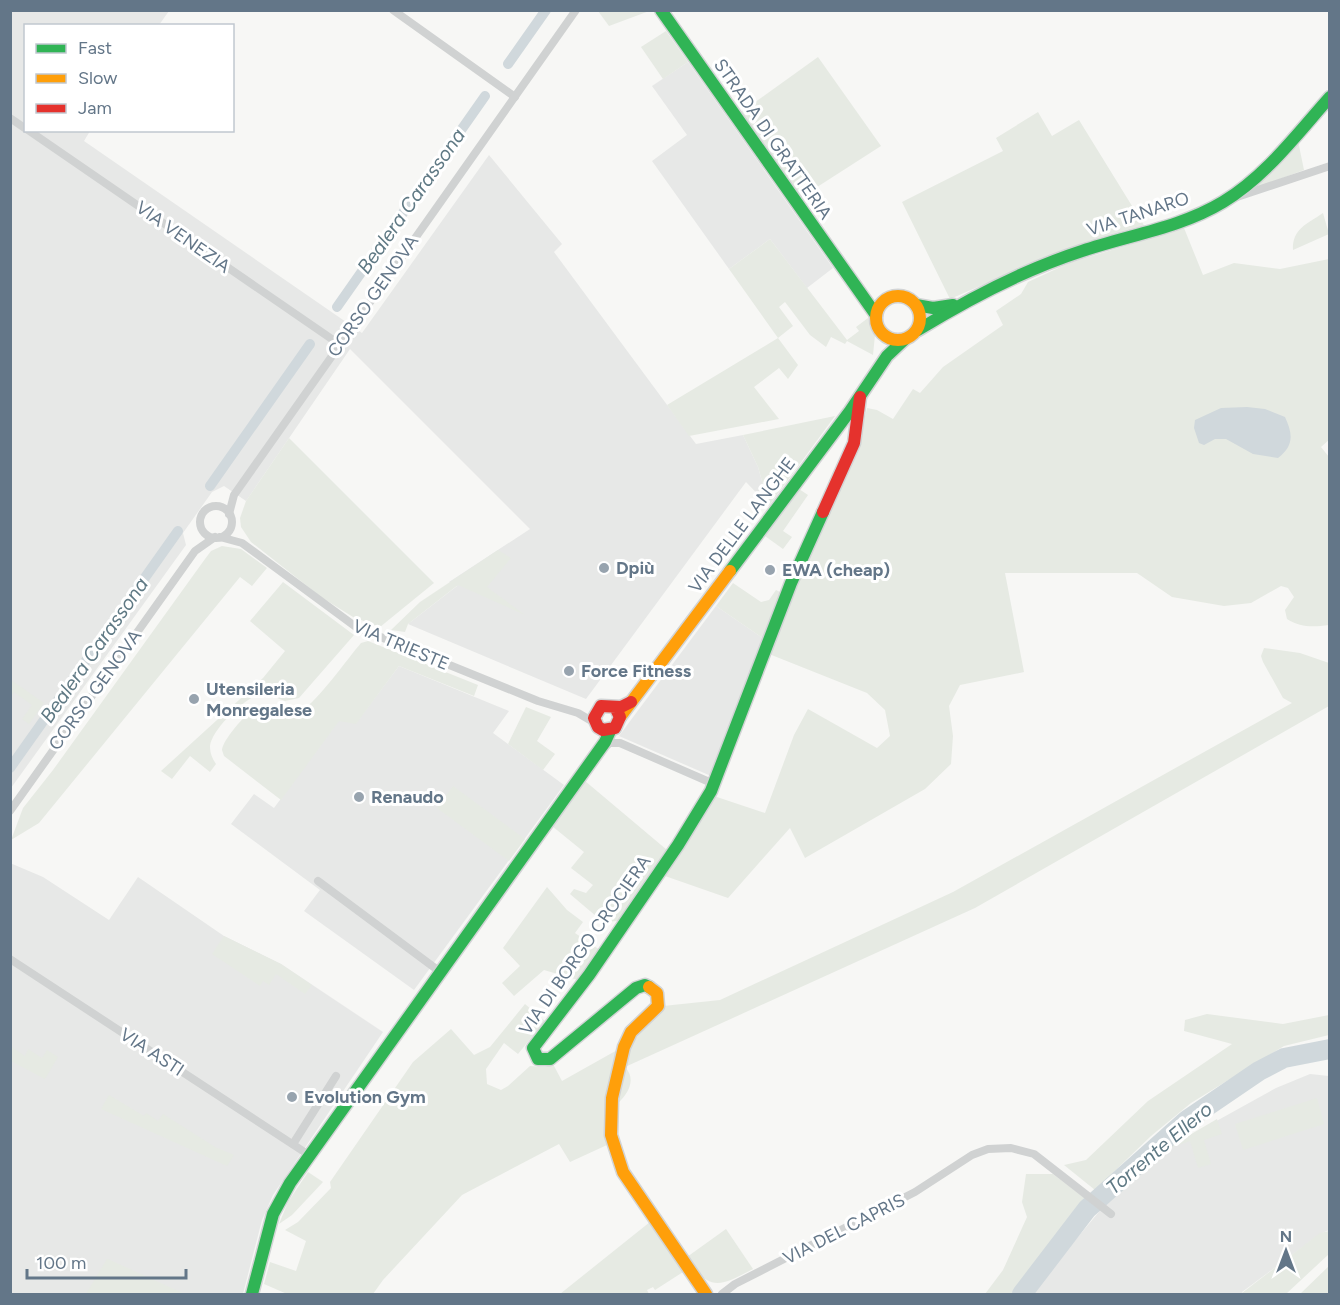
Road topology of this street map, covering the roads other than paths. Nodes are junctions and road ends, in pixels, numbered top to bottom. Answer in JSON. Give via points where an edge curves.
{"nodes":[{"id":1,"x":393,"y":10,"type":"edge"},
{"id":2,"x":576,"y":10,"type":"edge"},
{"id":3,"x":661,"y":10,"type":"edge"},
{"id":4,"x":515,"y":96,"type":"junction"},
{"id":5,"x":1329,"y":97,"type":"edge"},
{"id":6,"x":10,"y":118,"type":"edge"},
{"id":7,"x":24,"y":128,"type":"edge"},
{"id":8,"x":30,"y":132,"type":"edge"},
{"id":9,"x":1329,"y":166,"type":"edge"},
{"id":10,"x":1223,"y":201,"type":"junction"},
{"id":11,"x":856,"y":287,"type":"junction"},
{"id":12,"x":885,"y":300,"type":"junction"},
{"id":13,"x":960,"y":303,"type":"junction"},
{"id":14,"x":916,"y":305,"type":"junction"},
{"id":15,"x":876,"y":315,"type":"junction"},
{"id":16,"x":918,"y":330,"type":"junction"},
{"id":17,"x":882,"y":334,"type":"junction"},
{"id":18,"x":904,"y":340,"type":"junction"},
{"id":19,"x":339,"y":344,"type":"junction"},
{"id":20,"x":875,"y":373,"type":"junction"},
{"id":21,"x":860,"y":397,"type":"junction"},
{"id":22,"x":234,"y":495,"type":"junction"},
{"id":23,"x":217,"y":506,"type":"junction"},
{"id":24,"x":230,"y":518,"type":"junction"},
{"id":25,"x":201,"y":526,"type":"junction"},
{"id":26,"x":217,"y":537,"type":"junction"},
{"id":27,"x":242,"y":543,"type":"junction"},
{"id":28,"x":195,"y":551,"type":"junction"},
{"id":29,"x":597,"y":709,"type":"junction"},
{"id":30,"x":618,"y":712,"type":"junction"},
{"id":31,"x":578,"y":713,"type":"junction"},
{"id":32,"x":601,"y":727,"type":"junction"},
{"id":33,"x":601,"y":748,"type":"junction"},
{"id":34,"x":714,"y":784,"type":"junction"},
{"id":35,"x":14,"y":802,"type":"edge"},
{"id":36,"x":10,"y":811,"type":"edge"},
{"id":37,"x":318,"y":881,"type":"dead end"},
{"id":38,"x":10,"y":959,"type":"edge"},
{"id":39,"x":440,"y":971,"type":"junction"},
{"id":40,"x":336,"y":1076,"type":"dead end"},
{"id":41,"x":293,"y":1144,"type":"junction"},
{"id":42,"x":309,"y":1155,"type":"junction"},
{"id":43,"x":1111,"y":1214,"type":"dead end"},
{"id":44,"x":252,"y":1294,"type":"edge"},
{"id":45,"x":706,"y":1294,"type":"edge"},
{"id":46,"x":722,"y":1294,"type":"edge"}],
"edges":[{"from":1,"to":4,"type":"street"},
{"from":2,"to":4,"type":"street","name":"CORSO GENOVA"},
{"from":3,"to":11,"type":"main road","name":"STRADA DI GRATTERIA"},
{"from":4,"to":19,"type":"street","name":"CORSO GENOVA"},
{"from":5,"to":10,"type":"main road","name":"VIA TANARO","via":[[1270,161]]},
{"from":6,"to":7,"type":"street","name":"VIA VENEZIA"},
{"from":8,"to":19,"type":"street","name":"VIA VENEZIA"},
{"from":9,"to":10,"type":"street"},
{"from":10,"to":13,"type":"main road","name":"VIA TANARO","via":[[1171,225],[1051,262]]},
{"from":11,"to":12,"type":"main road","name":"STRADA DI GRATTERIA"},
{"from":11,"to":15,"type":"main road","name":"STRADA DI GRATTERIA"},
{"from":12,"to":14,"type":"main road","via":[[901,296]]},
{"from":12,"to":15,"type":"main road"},
{"from":13,"to":14,"type":"main road","name":"VIA TANARO","via":[[933,308]]},
{"from":13,"to":16,"type":"main road","name":"VIA TANARO"},
{"from":14,"to":16,"type":"main road","via":[[920,313]]},
{"from":15,"to":17,"type":"main road","name":"VIA DELLE LANGHE"},
{"from":16,"to":18,"type":"main road","name":"VIA DELLE LANGHE"},
{"from":17,"to":18,"type":"main road","via":[[895,341]]},
{"from":17,"to":20,"type":"main road","name":"VIA DELLE LANGHE","via":[[883,351]]},
{"from":18,"to":20,"type":"main road","name":"VIA DELLE LANGHE"},
{"from":19,"to":22,"type":"street","name":"CORSO GENOVA"},
{"from":20,"to":21,"type":"main road","name":"VIA DELLE LANGHE"},
{"from":21,"to":30,"type":"main road","name":"VIA DELLE LANGHE","via":[[637,697]]},
{"from":21,"to":34,"type":"main road","name":"VIA DI BORGO CROCIERA","via":[[854,442],[791,583]]},
{"from":22,"to":23,"type":"street","name":"CORSO GENOVA"},
{"from":22,"to":24,"type":"street","name":"CORSO GENOVA"},
{"from":23,"to":24,"type":"street"},
{"from":23,"to":25,"type":"street","name":"CORSO GENOVA","via":[[203,512]]},
{"from":24,"to":26,"type":"street","name":"CORSO GENOVA","via":[[227,532]]},
{"from":24,"to":27,"type":"street","name":"VIA TRIESTE"},
{"from":25,"to":26,"type":"street","via":[[205,533]]},
{"from":25,"to":28,"type":"street","name":"CORSO GENOVA"},
{"from":26,"to":27,"type":"street","name":"VIA TRIESTE"},
{"from":26,"to":28,"type":"street","name":"CORSO GENOVA"},
{"from":27,"to":31,"type":"street","name":"VIA TRIESTE","via":[[356,627],[538,701]]},
{"from":28,"to":35,"type":"street","name":"CORSO GENOVA"},
{"from":29,"to":30,"type":"main road","via":[[605,705]]},
{"from":29,"to":31,"type":"street","name":"VIA TRIESTE"},
{"from":29,"to":32,"type":"main road","name":"VIA DELLE LANGHE"},
{"from":30,"to":32,"type":"main road","name":"VIA DELLE LANGHE","via":[[615,728]]},
{"from":31,"to":32,"type":"street","name":"VIA TRIESTE"},
{"from":32,"to":33,"type":"main road","name":"VIA DELLE LANGHE"},
{"from":33,"to":34,"type":"street","via":[[620,743]]},
{"from":33,"to":39,"type":"main road","name":"VIA DELLE LANGHE"},
{"from":34,"to":45,"type":"main road","name":"VIA DI BORGO CROCIERA","via":[[678,845],[589,975],[532,1047],[538,1059],[550,1059],[636,988],[645,985],[654,989],[659,999],[657,1008],[635,1027],[625,1045],[609,1109],[609,1134],[623,1172]]},
{"from":35,"to":36,"type":"street","name":"CORSO GENOVA"},
{"from":37,"to":39,"type":"street"},
{"from":38,"to":41,"type":"street","name":"VIA ASTI"},
{"from":39,"to":42,"type":"main road","name":"VIA DELLE LANGHE"},
{"from":40,"to":41,"type":"street"},
{"from":41,"to":42,"type":"street","name":"VIA ASTI"},
{"from":42,"to":44,"type":"main road","name":"VIA DELLE LANGHE","via":[[273,1214]]},
{"from":43,"to":46,"type":"street","name":"VIA DEL CAPRIS","via":[[1040,1158],[1017,1149],[988,1149],[964,1160],[922,1189]]}]}
